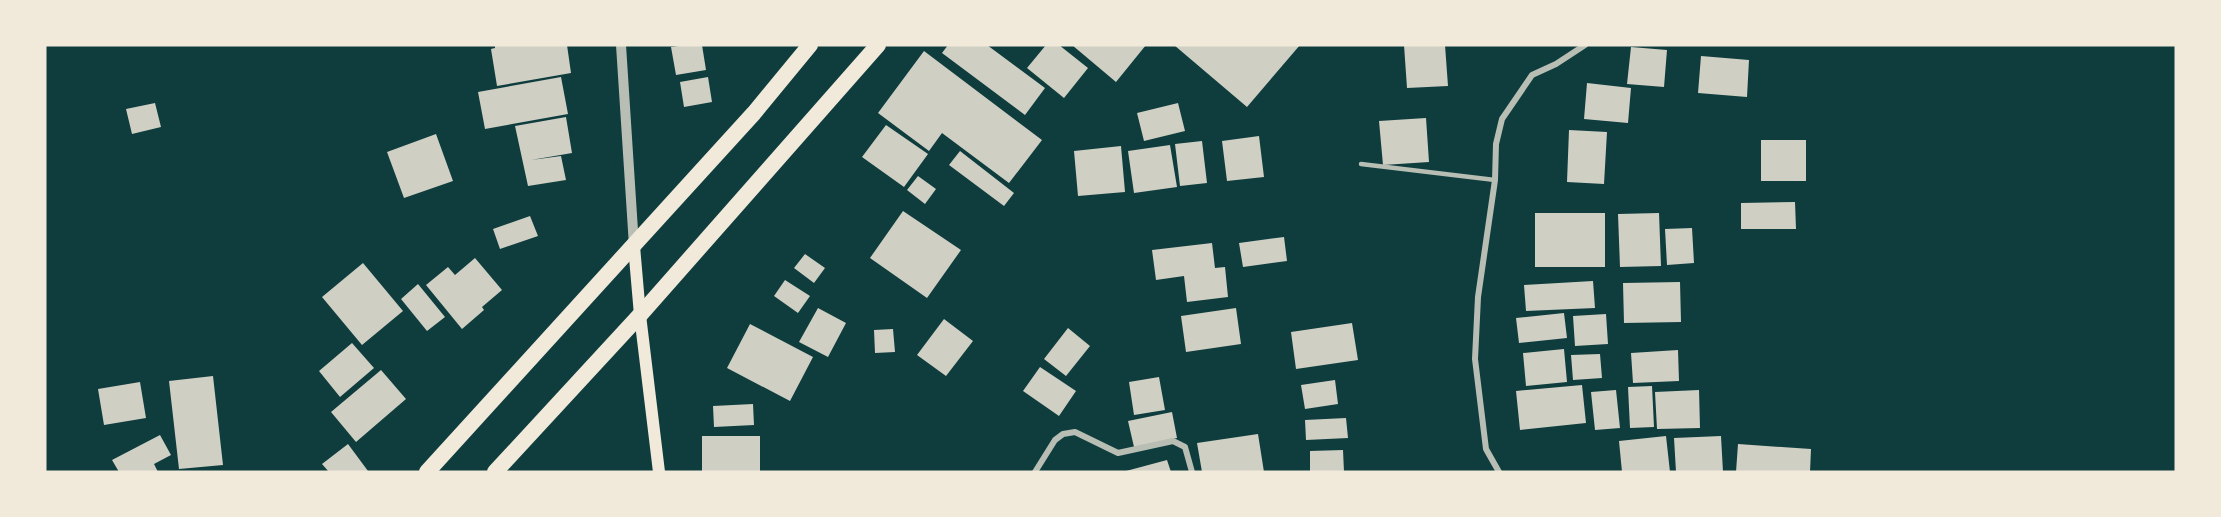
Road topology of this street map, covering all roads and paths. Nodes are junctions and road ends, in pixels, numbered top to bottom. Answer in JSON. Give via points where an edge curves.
{"nodes":[{"id":1,"x":621,"y":45,"type":"edge"},
{"id":2,"x":810,"y":45,"type":"edge"},
{"id":3,"x":878,"y":45,"type":"edge"},
{"id":4,"x":1585,"y":45,"type":"edge"},
{"id":5,"x":1361,"y":164,"type":"dead end"},
{"id":6,"x":1495,"y":180,"type":"junction"},
{"id":7,"x":634,"y":246,"type":"junction"},
{"id":8,"x":640,"y":315,"type":"junction"},
{"id":9,"x":427,"y":472,"type":"edge"},
{"id":10,"x":495,"y":472,"type":"edge"},
{"id":11,"x":659,"y":472,"type":"edge"},
{"id":12,"x":1035,"y":472,"type":"edge"},
{"id":13,"x":1192,"y":472,"type":"edge"},
{"id":14,"x":1499,"y":472,"type":"edge"}],
"edges":[{"from":1,"to":7,"type":"street"},
{"from":2,"to":7,"type":"highway"},
{"from":3,"to":8,"type":"highway"},
{"from":4,"to":6,"type":"street","via":[[1532,75],[1502,119],[1496,144]]},
{"from":5,"to":6,"type":"lane"},
{"from":6,"to":14,"type":"street","via":[[1478,297],[1475,359],[1486,449]]},
{"from":7,"to":8,"type":"main road"},
{"from":7,"to":9,"type":"highway"},
{"from":8,"to":10,"type":"highway"},
{"from":8,"to":11,"type":"main road"},
{"from":12,"to":13,"type":"street","via":[[1055,440],[1076,432],[1118,453],[1173,441],[1185,447]]}]}
